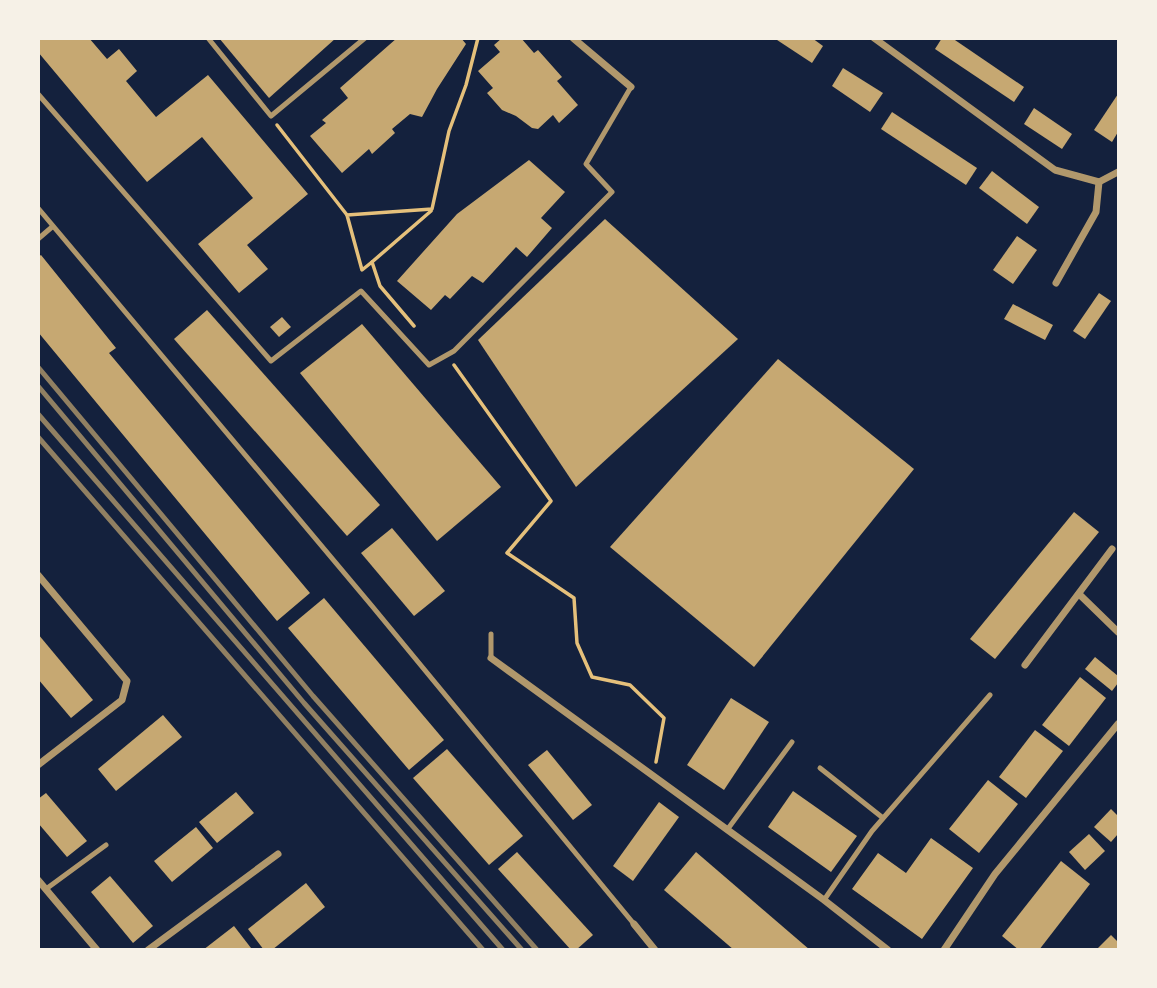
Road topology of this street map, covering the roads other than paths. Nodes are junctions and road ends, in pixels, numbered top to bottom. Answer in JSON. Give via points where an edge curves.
{"nodes":[{"id":1,"x":208,"y":38,"type":"edge"},
{"id":2,"x":365,"y":38,"type":"edge"},
{"id":3,"x":573,"y":38,"type":"edge"},
{"id":4,"x":874,"y":38,"type":"edge"},
{"id":5,"x":631,"y":87,"type":"joint"},
{"id":6,"x":38,"y":94,"type":"edge"},
{"id":7,"x":1118,"y":172,"type":"edge"},
{"id":8,"x":1099,"y":182,"type":"junction"},
{"id":9,"x":38,"y":208,"type":"edge"},
{"id":10,"x":52,"y":227,"type":"junction"},
{"id":11,"x":38,"y":239,"type":"edge"},
{"id":12,"x":1056,"y":283,"type":"dead end"},
{"id":13,"x":1112,"y":549,"type":"dead end"},
{"id":14,"x":38,"y":575,"type":"edge"},
{"id":15,"x":1079,"y":594,"type":"junction"},
{"id":16,"x":1118,"y":632,"type":"edge"},
{"id":17,"x":491,"y":634,"type":"dead end"},
{"id":18,"x":491,"y":658,"type":"joint"},
{"id":19,"x":1026,"y":665,"type":"dead end"},
{"id":20,"x":990,"y":695,"type":"dead end"},
{"id":21,"x":1118,"y":724,"type":"edge"},
{"id":22,"x":792,"y":742,"type":"dead end"},
{"id":23,"x":38,"y":765,"type":"edge"},
{"id":24,"x":820,"y":768,"type":"dead end"},
{"id":25,"x":883,"y":818,"type":"junction"},
{"id":26,"x":727,"y":830,"type":"junction"},
{"id":27,"x":106,"y":845,"type":"dead end"},
{"id":28,"x":278,"y":854,"type":"dead end"},
{"id":29,"x":38,"y":880,"type":"edge"},
{"id":30,"x":46,"y":889,"type":"junction"},
{"id":31,"x":824,"y":900,"type":"junction"},
{"id":32,"x":634,"y":924,"type":"joint"},
{"id":33,"x":97,"y":950,"type":"edge"},
{"id":34,"x":148,"y":950,"type":"edge"},
{"id":35,"x":655,"y":950,"type":"edge"},
{"id":36,"x":888,"y":950,"type":"edge"},
{"id":37,"x":944,"y":950,"type":"edge"}],
"edges":[{"from":1,"to":2,"type":"lane","via":[[271,117]]},
{"from":3,"to":5,"type":"street"},
{"from":4,"to":8,"type":"street","via":[[1055,170]]},
{"from":5,"to":6,"type":"lane","via":[[586,164],[612,192],[454,351],[429,365],[361,290],[271,361]]},
{"from":7,"to":8,"type":"street"},
{"from":8,"to":12,"type":"street","via":[[1096,212]]},
{"from":9,"to":10,"type":"lane"},
{"from":10,"to":11,"type":"lane"},
{"from":10,"to":32,"type":"lane"},
{"from":13,"to":15,"type":"street"},
{"from":14,"to":23,"type":"street","via":[[127,681],[122,700]]},
{"from":15,"to":16,"type":"street"},
{"from":15,"to":19,"type":"street"},
{"from":17,"to":18,"type":"lane"},
{"from":18,"to":26,"type":"street"},
{"from":20,"to":25,"type":"lane"},
{"from":21,"to":37,"type":"street","via":[[995,874]]},
{"from":22,"to":26,"type":"lane"},
{"from":24,"to":25,"type":"lane"},
{"from":25,"to":31,"type":"lane"},
{"from":26,"to":31,"type":"street"},
{"from":27,"to":30,"type":"lane"},
{"from":28,"to":34,"type":"street"},
{"from":29,"to":30,"type":"street"},
{"from":30,"to":33,"type":"street"},
{"from":31,"to":36,"type":"street"},
{"from":32,"to":35,"type":"street"}]}
